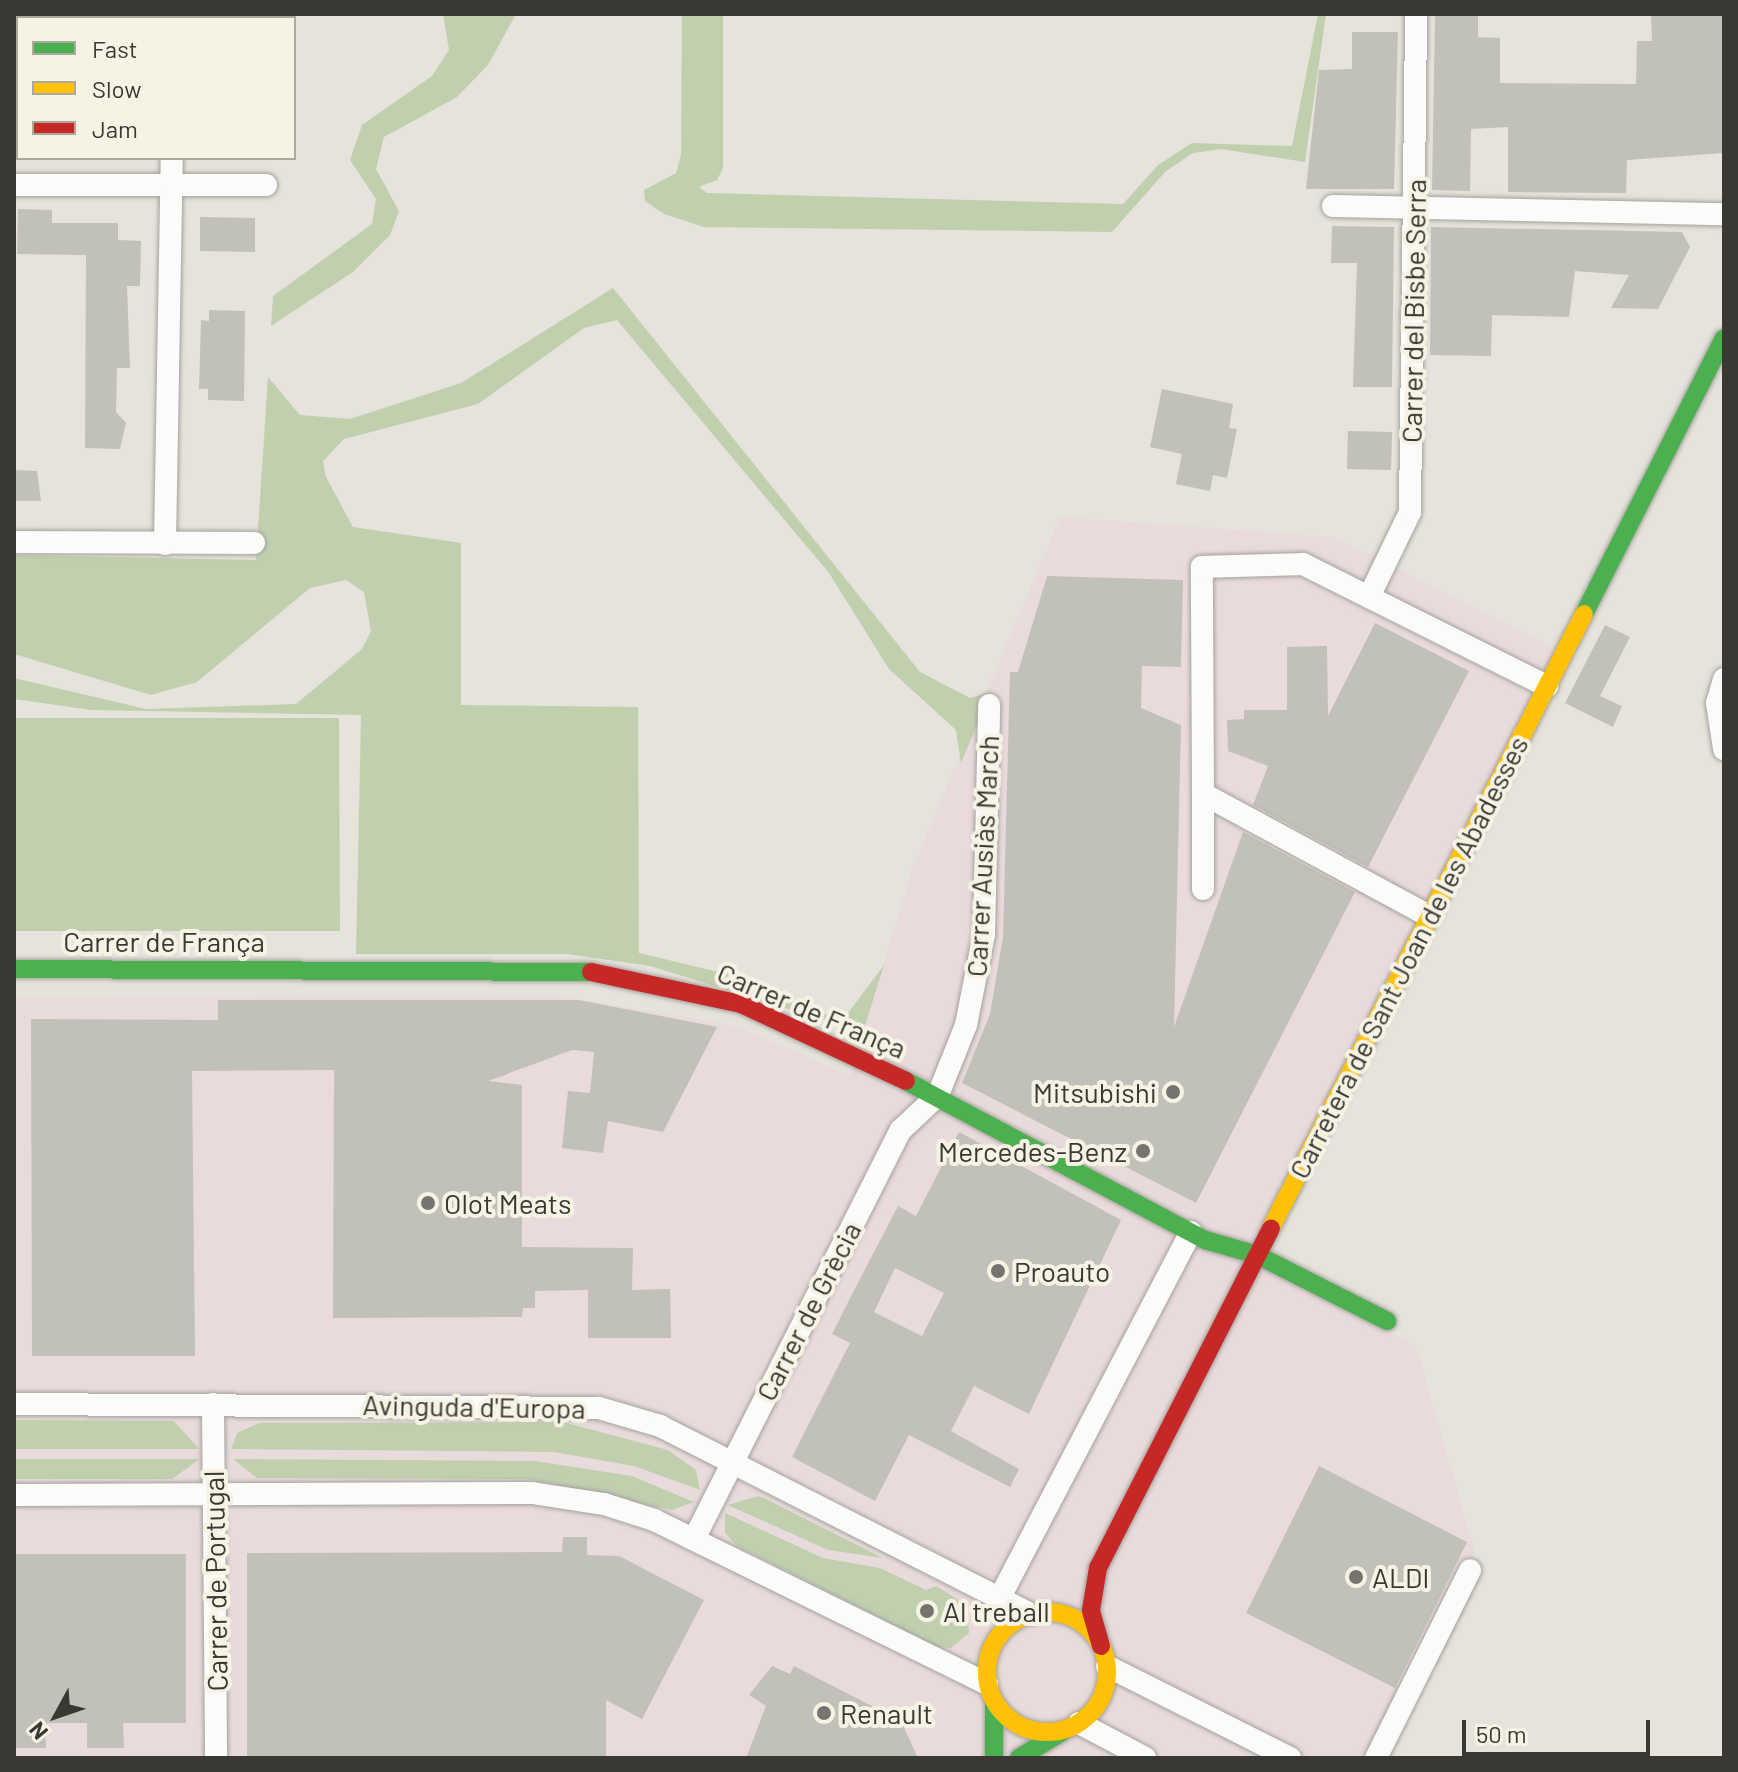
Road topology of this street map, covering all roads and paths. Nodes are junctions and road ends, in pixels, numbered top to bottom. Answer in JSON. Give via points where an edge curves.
{"nodes":[{"id":1,"x":1416,"y":14,"type":"edge"},
{"id":2,"x":172,"y":160,"type":"edge"},
{"id":3,"x":14,"y":185,"type":"edge"},
{"id":4,"x":266,"y":185,"type":"dead end"},
{"id":5,"x":171,"y":186,"type":"junction"},
{"id":6,"x":1333,"y":206,"type":"dead end"},
{"id":7,"x":1415,"y":208,"type":"junction"},
{"id":8,"x":1724,"y":214,"type":"edge"},
{"id":9,"x":1721,"y":344,"type":"edge"},
{"id":10,"x":1724,"y":375,"type":"edge"},
{"id":11,"x":14,"y":542,"type":"edge"},
{"id":12,"x":254,"y":543,"type":"dead end"},
{"id":13,"x":165,"y":544,"type":"junction"},
{"id":14,"x":1369,"y":597,"type":"junction"},
{"id":15,"x":1724,"y":679,"type":"edge"},
{"id":16,"x":1547,"y":686,"type":"junction"},
{"id":17,"x":989,"y":705,"type":"dead end"},
{"id":18,"x":1724,"y":749,"type":"edge"},
{"id":19,"x":1203,"y":794,"type":"junction"},
{"id":20,"x":1203,"y":889,"type":"dead end"},
{"id":21,"x":1429,"y":916,"type":"junction"},
{"id":22,"x":14,"y":969,"type":"edge"},
{"id":23,"x":938,"y":1095,"type":"junction"},
{"id":24,"x":1191,"y":1232,"type":"junction"},
{"id":25,"x":1257,"y":1255,"type":"junction"},
{"id":26,"x":1387,"y":1321,"type":"dead end"},
{"id":27,"x":14,"y":1404,"type":"edge"},
{"id":28,"x":213,"y":1404,"type":"junction"},
{"id":29,"x":731,"y":1462,"type":"junction"},
{"id":30,"x":14,"y":1495,"type":"edge"},
{"id":31,"x":213,"y":1495,"type":"junction"},
{"id":32,"x":694,"y":1539,"type":"junction"},
{"id":33,"x":1470,"y":1570,"type":"dead end"},
{"id":34,"x":1094,"y":1577,"type":"junction"},
{"id":35,"x":999,"y":1599,"type":"junction"},
{"id":36,"x":1038,"y":1613,"type":"junction"},
{"id":37,"x":1104,"y":1656,"type":"junction"},
{"id":38,"x":991,"y":1693,"type":"junction"},
{"id":39,"x":1072,"y":1726,"type":"junction"},
{"id":40,"x":216,"y":1758,"type":"edge"},
{"id":41,"x":994,"y":1758,"type":"edge"},
{"id":42,"x":1019,"y":1758,"type":"edge"},
{"id":43,"x":1145,"y":1758,"type":"edge"},
{"id":44,"x":1290,"y":1758,"type":"edge"},
{"id":45,"x":1376,"y":1758,"type":"edge"}],
"edges":[{"from":1,"to":7,"type":"street","name":"Carrer del Bisbe Serra"},
{"from":2,"to":5,"type":"street"},
{"from":3,"to":5,"type":"street"},
{"from":4,"to":5,"type":"street"},
{"from":5,"to":13,"type":"street"},
{"from":6,"to":7,"type":"street"},
{"from":7,"to":8,"type":"street"},
{"from":7,"to":14,"type":"street","name":"Carrer del Bisbe Serra","via":[[1410,512]]},
{"from":9,"to":10,"type":"street"},
{"from":9,"to":16,"type":"main road","name":"Carretera de Sant Joan de les Abadesses"},
{"from":11,"to":13,"type":"street"},
{"from":12,"to":13,"type":"street"},
{"from":14,"to":16,"type":"street"},
{"from":14,"to":19,"type":"street","via":[[1303,564],[1202,567]]},
{"from":15,"to":18,"type":"street","via":[[1717,703]]},
{"from":16,"to":21,"type":"main road","name":"Carretera de Sant Joan de les Abadesses"},
{"from":17,"to":23,"type":"street","name":"Carrer Ausiàs March","via":[[980,977]]},
{"from":19,"to":20,"type":"street"},
{"from":19,"to":21,"type":"street"},
{"from":21,"to":25,"type":"main road","name":"Carretera de Sant Joan de les Abadesses"},
{"from":22,"to":23,"type":"main road","name":"Carrer de França","via":[[587,971],[741,1004]]},
{"from":23,"to":24,"type":"main road","name":"Carrer de França"},
{"from":23,"to":29,"type":"street","name":"Carrer de Grècia","via":[[901,1130]]},
{"from":24,"to":25,"type":"main road","name":"Carrer de França"},
{"from":24,"to":35,"type":"street"},
{"from":25,"to":26,"type":"main road","name":"Carrer de França"},
{"from":25,"to":34,"type":"main road","name":"Carretera de Sant Joan de les Abadesses"},
{"from":27,"to":28,"type":"street","name":"Avinguda d'Europa"},
{"from":28,"to":29,"type":"street","name":"Avinguda d'Europa","via":[[599,1408],[660,1426]]},
{"from":28,"to":31,"type":"street","name":"Carrer de Portugal"},
{"from":29,"to":32,"type":"street","name":"Carrer de Grècia"},
{"from":29,"to":35,"type":"street","name":"Avinguda d'Europa"},
{"from":30,"to":31,"type":"street"},
{"from":31,"to":32,"type":"street","via":[[532,1493],[627,1509]]},
{"from":31,"to":40,"type":"street","name":"Carrer de Portugal"},
{"from":32,"to":38,"type":"street"},
{"from":33,"to":45,"type":"street"},
{"from":34,"to":36,"type":"main road","name":"Carretera de Sant Joan de les Abadesses"},
{"from":34,"to":37,"type":"main road","name":"Carretera de Sant Joan de les Abadesses","via":[[1091,1610]]},
{"from":35,"to":36,"type":"street","name":"Avinguda d'Europa"},
{"from":36,"to":37,"type":"main road","via":[[1072,1617]]},
{"from":36,"to":38,"type":"main road","via":[[995,1640]]},
{"from":37,"to":39,"type":"main road","via":[[1098,1704]]},
{"from":37,"to":44,"type":"street"},
{"from":38,"to":39,"type":"main road","via":[[1018,1725]]},
{"from":38,"to":41,"type":"main road"},
{"from":39,"to":42,"type":"main road"},
{"from":39,"to":43,"type":"street"}]}
